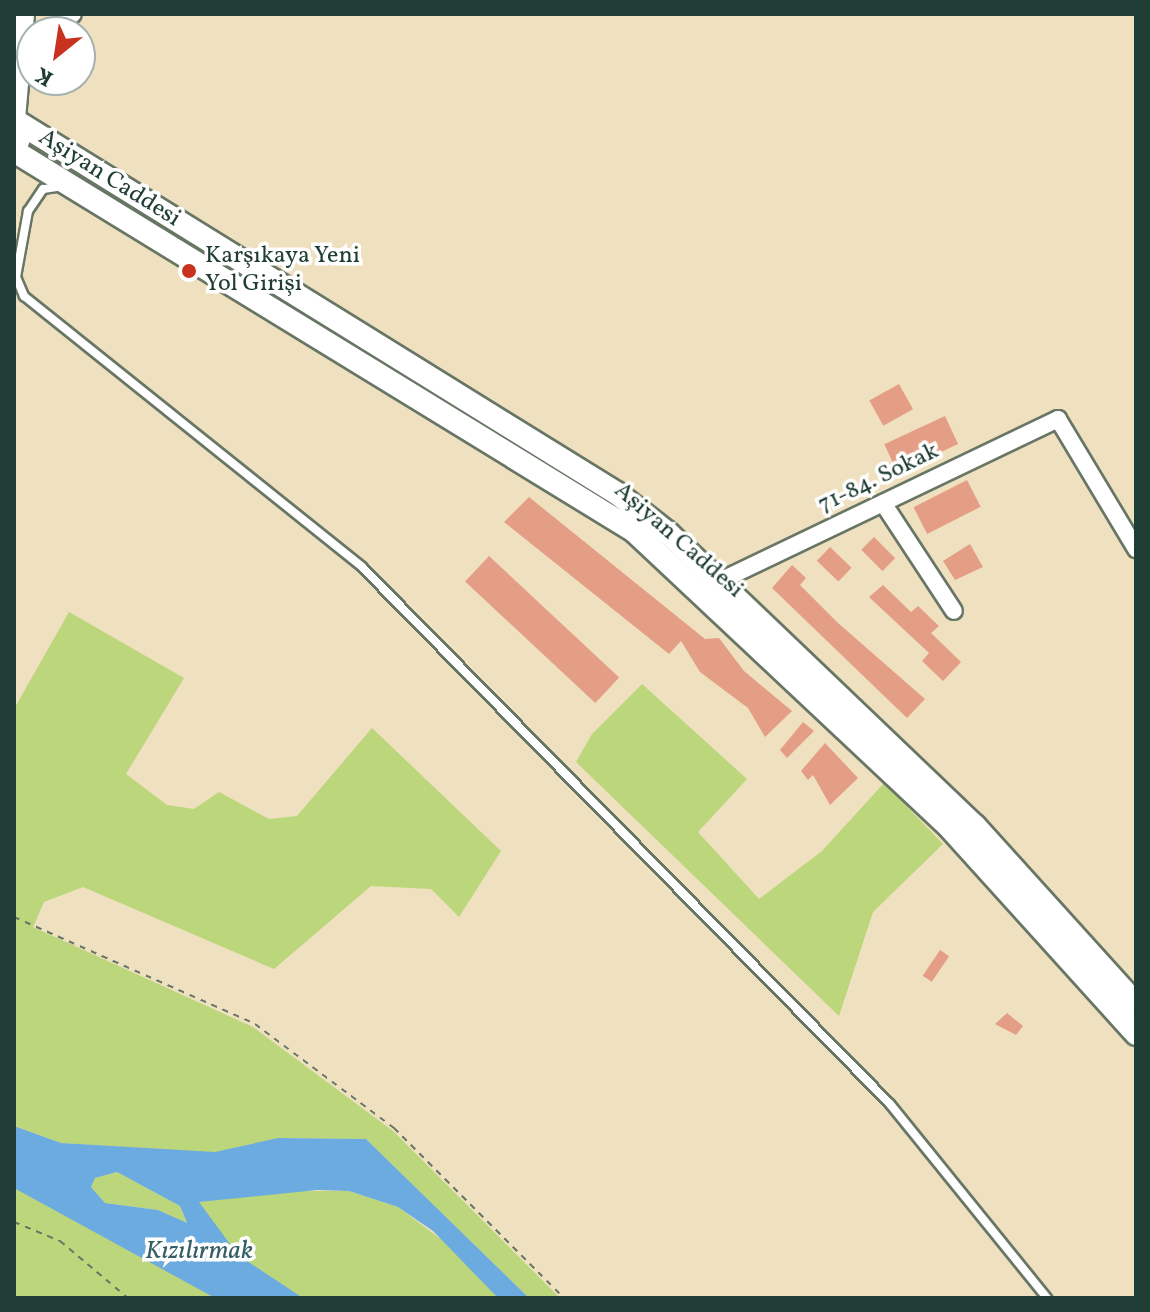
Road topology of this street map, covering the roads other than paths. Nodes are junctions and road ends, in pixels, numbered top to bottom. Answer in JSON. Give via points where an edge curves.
{"nodes":[{"id":1,"x":19,"y":96,"type":"edge"},
{"id":2,"x":15,"y":120,"type":"edge"},
{"id":3,"x":14,"y":151,"type":"edge"},
{"id":4,"x":67,"y":185,"type":"junction"},
{"id":5,"x":883,"y":503,"type":"junction"},
{"id":6,"x":1136,"y":549,"type":"edge"},
{"id":7,"x":720,"y":581,"type":"junction"},
{"id":8,"x":954,"y":611,"type":"dead end"},
{"id":9,"x":1136,"y":1004,"type":"edge"},
{"id":10,"x":1136,"y":1034,"type":"edge"},
{"id":11,"x":1047,"y":1298,"type":"edge"}],
"edges":[{"from":1,"to":2,"type":"street"},
{"from":2,"to":3,"type":"street","via":[[21,134]]},
{"from":2,"to":7,"type":"street","name":"Aşiyan Caddesi","via":[[618,494]]},
{"from":3,"to":4,"type":"street","name":"Aşiyan Caddesi"},
{"from":4,"to":10,"type":"street","name":"Aşiyan Caddesi","via":[[634,531],[951,829]]},
{"from":4,"to":11,"type":"lane","via":[[43,189],[28,211],[16,277],[24,296],[362,567],[890,1104]]},
{"from":5,"to":6,"type":"street","name":"71-84. Sokak","via":[[1058,419]]},
{"from":5,"to":7,"type":"street","name":"71-84. Sokak"},
{"from":5,"to":8,"type":"street"},
{"from":7,"to":9,"type":"street","name":"Aşiyan Caddesi","via":[[975,826]]}]}
